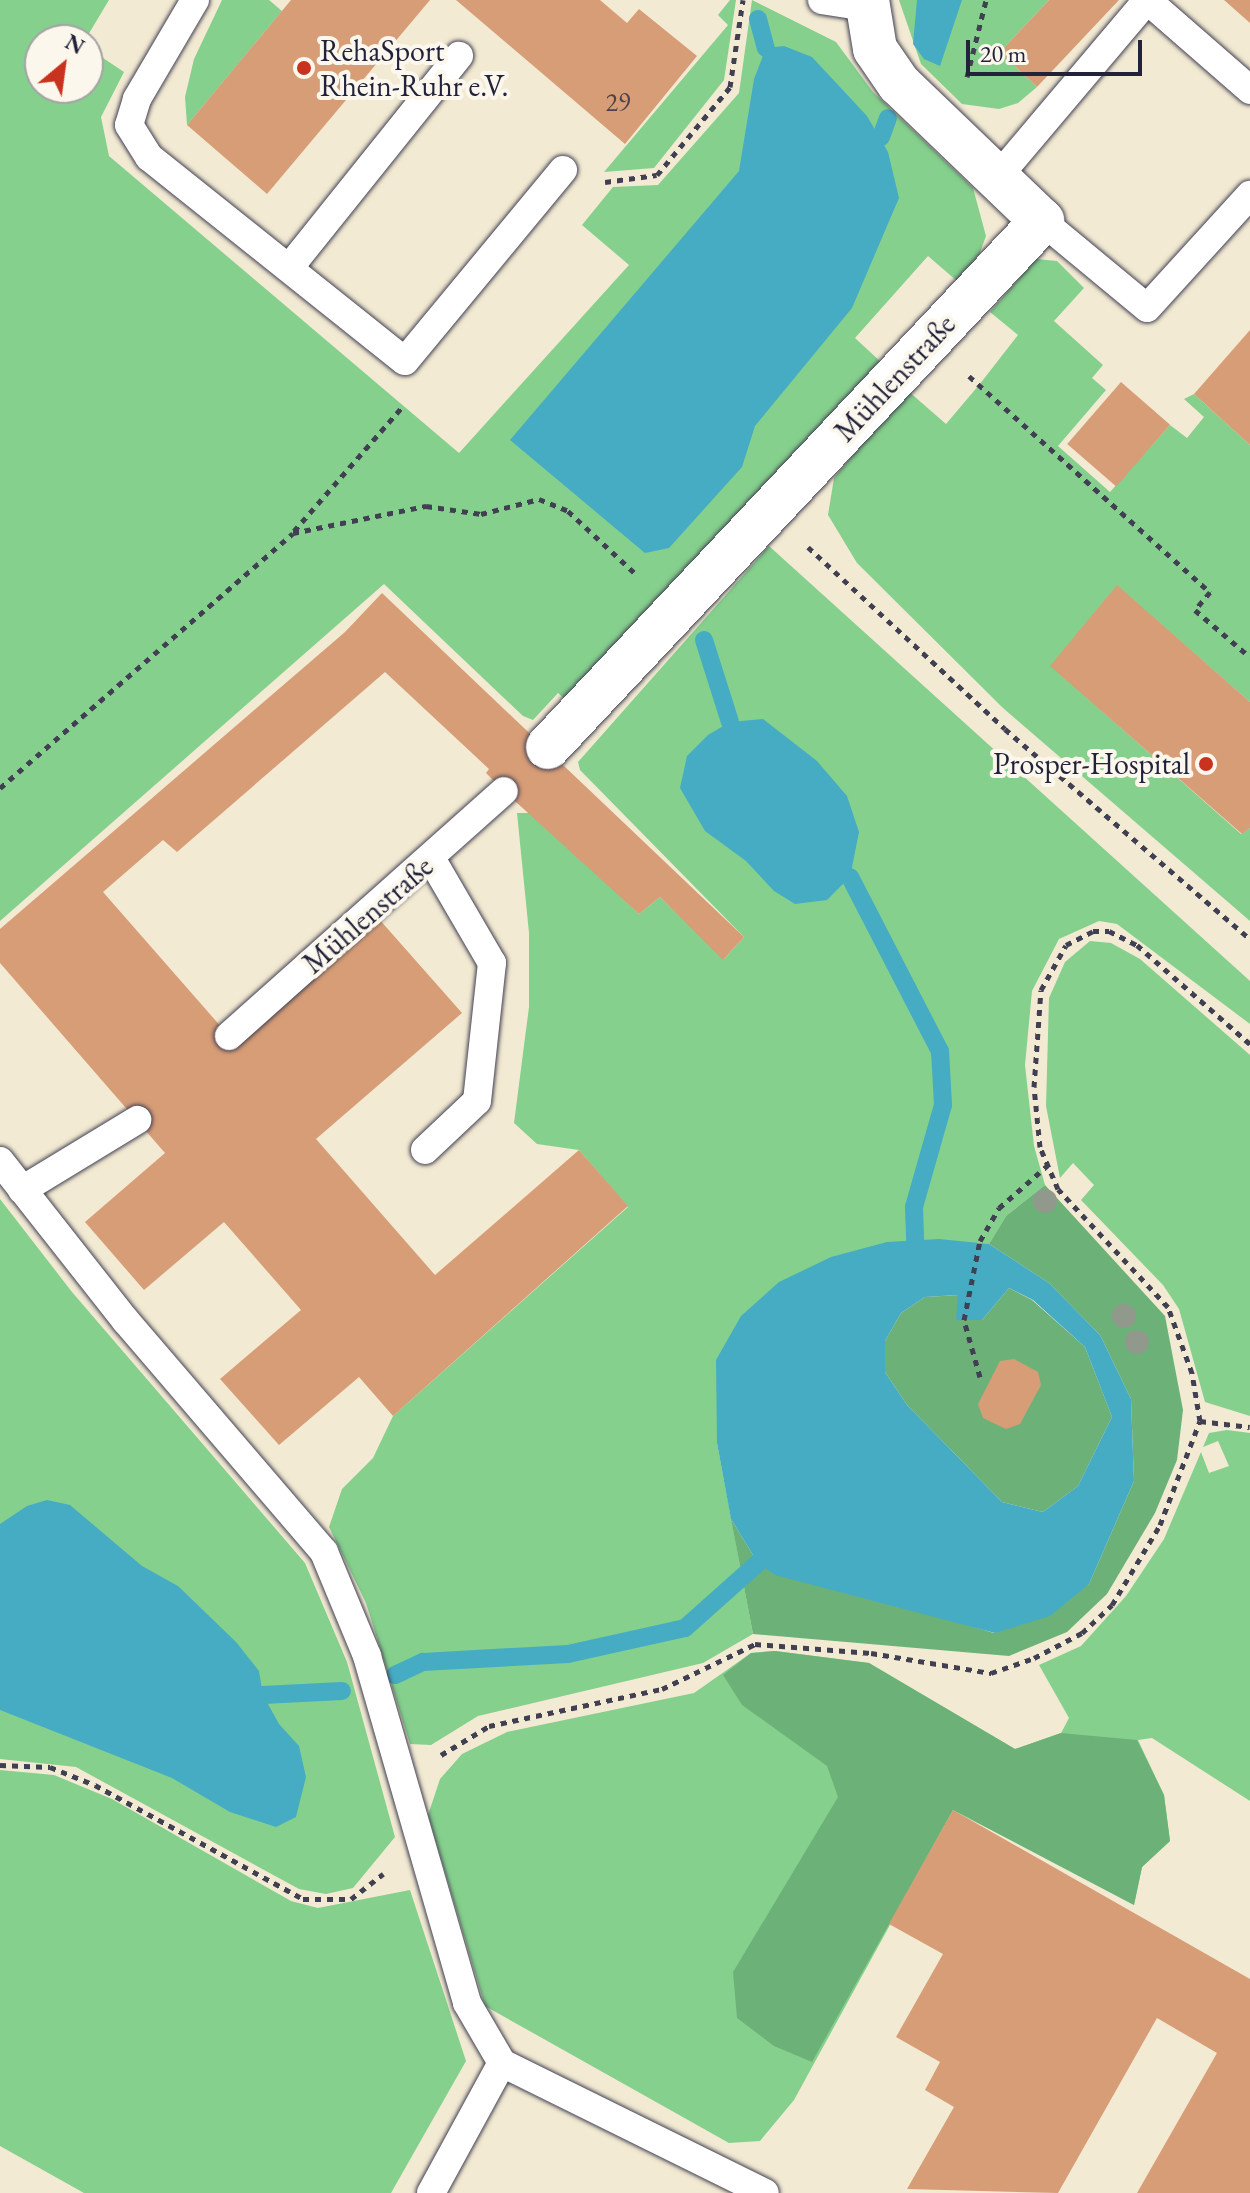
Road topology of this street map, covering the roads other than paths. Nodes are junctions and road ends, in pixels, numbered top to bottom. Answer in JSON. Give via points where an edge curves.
{"nodes":[{"id":1,"x":195,"y":0,"type":"edge"},
{"id":2,"x":822,"y":0,"type":"edge"},
{"id":3,"x":1147,"y":0,"type":"edge"},
{"id":4,"x":866,"y":3,"type":"edge"},
{"id":5,"x":459,"y":56,"type":"dead end"},
{"id":6,"x":1250,"y":90,"type":"edge"},
{"id":7,"x":563,"y":170,"type":"dead end"},
{"id":8,"x":996,"y":179,"type":"junction"},
{"id":9,"x":1250,"y":195,"type":"edge"},
{"id":10,"x":1042,"y":221,"type":"junction"},
{"id":11,"x":289,"y":268,"type":"junction"},
{"id":12,"x":548,"y":747,"type":"dead end"},
{"id":13,"x":504,"y":791,"type":"dead end"},
{"id":14,"x":432,"y":860,"type":"junction"},
{"id":15,"x":229,"y":1036,"type":"dead end"},
{"id":16,"x":137,"y":1120,"type":"dead end"},
{"id":17,"x":425,"y":1150,"type":"dead end"},
{"id":18,"x":0,"y":1161,"type":"edge"},
{"id":19,"x":22,"y":1190,"type":"junction"},
{"id":20,"x":502,"y":2063,"type":"junction"},
{"id":21,"x":431,"y":2193,"type":"edge"},
{"id":22,"x":765,"y":2193,"type":"edge"}],
"edges":[{"from":1,"to":11,"type":"lane","via":[[137,99],[129,125],[149,157]]},
{"from":2,"to":4,"type":"lane"},
{"from":3,"to":6,"type":"lane"},
{"from":3,"to":8,"type":"lane"},
{"from":4,"to":8,"type":"street","via":[[875,49],[899,84]]},
{"from":5,"to":11,"type":"lane"},
{"from":7,"to":11,"type":"lane","via":[[405,361]]},
{"from":8,"to":10,"type":"street"},
{"from":9,"to":10,"type":"lane","via":[[1147,308]]},
{"from":10,"to":12,"type":"street","name":"Mühlenstraße"},
{"from":13,"to":14,"type":"lane","name":"Mühlenstraße"},
{"from":14,"to":15,"type":"lane","name":"Mühlenstraße"},
{"from":14,"to":17,"type":"lane","via":[[492,963],[477,1101]]},
{"from":16,"to":19,"type":"lane"},
{"from":18,"to":19,"type":"lane"},
{"from":19,"to":20,"type":"lane","via":[[126,1321],[324,1552],[367,1656],[467,2003]]},
{"from":20,"to":21,"type":"lane"},
{"from":20,"to":22,"type":"lane"}]}
